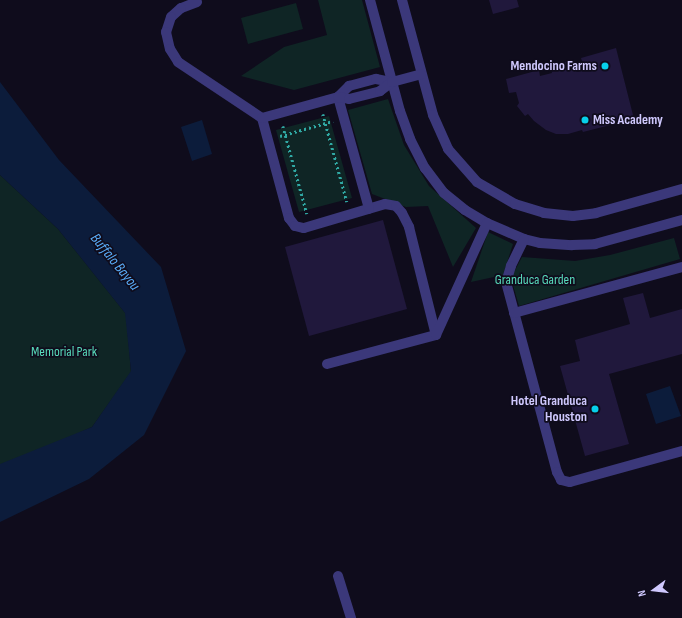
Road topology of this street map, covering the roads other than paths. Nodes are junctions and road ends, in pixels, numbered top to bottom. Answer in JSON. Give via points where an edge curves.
{"nodes":[{"id":1,"x":370,"y":0,"type":"edge"},
{"id":2,"x":402,"y":0,"type":"edge"},
{"id":3,"x":197,"y":2,"type":"dead end"},
{"id":4,"x":421,"y":74,"type":"junction"},
{"id":5,"x":392,"y":82,"type":"junction"},
{"id":6,"x":338,"y":97,"type":"junction"},
{"id":7,"x":262,"y":118,"type":"junction"},
{"id":8,"x":682,"y":188,"type":"edge"},
{"id":9,"x":369,"y":209,"type":"junction"},
{"id":10,"x":682,"y":220,"type":"edge"},
{"id":11,"x":487,"y":224,"type":"junction"},
{"id":12,"x":524,"y":239,"type":"junction"},
{"id":13,"x":682,"y":267,"type":"edge"},
{"id":14,"x":514,"y":314,"type":"junction"},
{"id":15,"x":436,"y":335,"type":"junction"},
{"id":16,"x":327,"y":364,"type":"dead end"},
{"id":17,"x":682,"y":451,"type":"edge"},
{"id":18,"x":338,"y":576,"type":"dead end"},
{"id":19,"x":351,"y":618,"type":"edge"}],
"edges":[{"from":1,"to":5,"type":"street"},
{"from":2,"to":4,"type":"street"},
{"from":3,"to":7,"type":"street","via":[[181,8],[171,17],[166,32],[170,49],[178,62]]},
{"from":4,"to":5,"type":"street"},
{"from":4,"to":8,"type":"street","via":[[433,115],[448,149],[477,182],[515,204],[544,213],[573,216],[596,213]]},
{"from":5,"to":6,"type":"street","via":[[380,91],[349,99]]},
{"from":5,"to":11,"type":"street","via":[[410,139],[425,168],[444,193]]},
{"from":6,"to":7,"type":"street"},
{"from":6,"to":9,"type":"street"},
{"from":7,"to":9,"type":"street","via":[[289,218],[296,226],[304,228]]},
{"from":9,"to":15,"type":"street","via":[[385,204],[396,206],[402,213],[409,227]]},
{"from":10,"to":12,"type":"street","via":[[595,244],[540,243]]},
{"from":11,"to":12,"type":"street"},
{"from":11,"to":15,"type":"street"},
{"from":12,"to":14,"type":"street","via":[[506,279]]},
{"from":13,"to":14,"type":"street"},
{"from":14,"to":17,"type":"street","via":[[561,480],[570,482]]},
{"from":15,"to":16,"type":"street"},
{"from":18,"to":19,"type":"street"}]}
